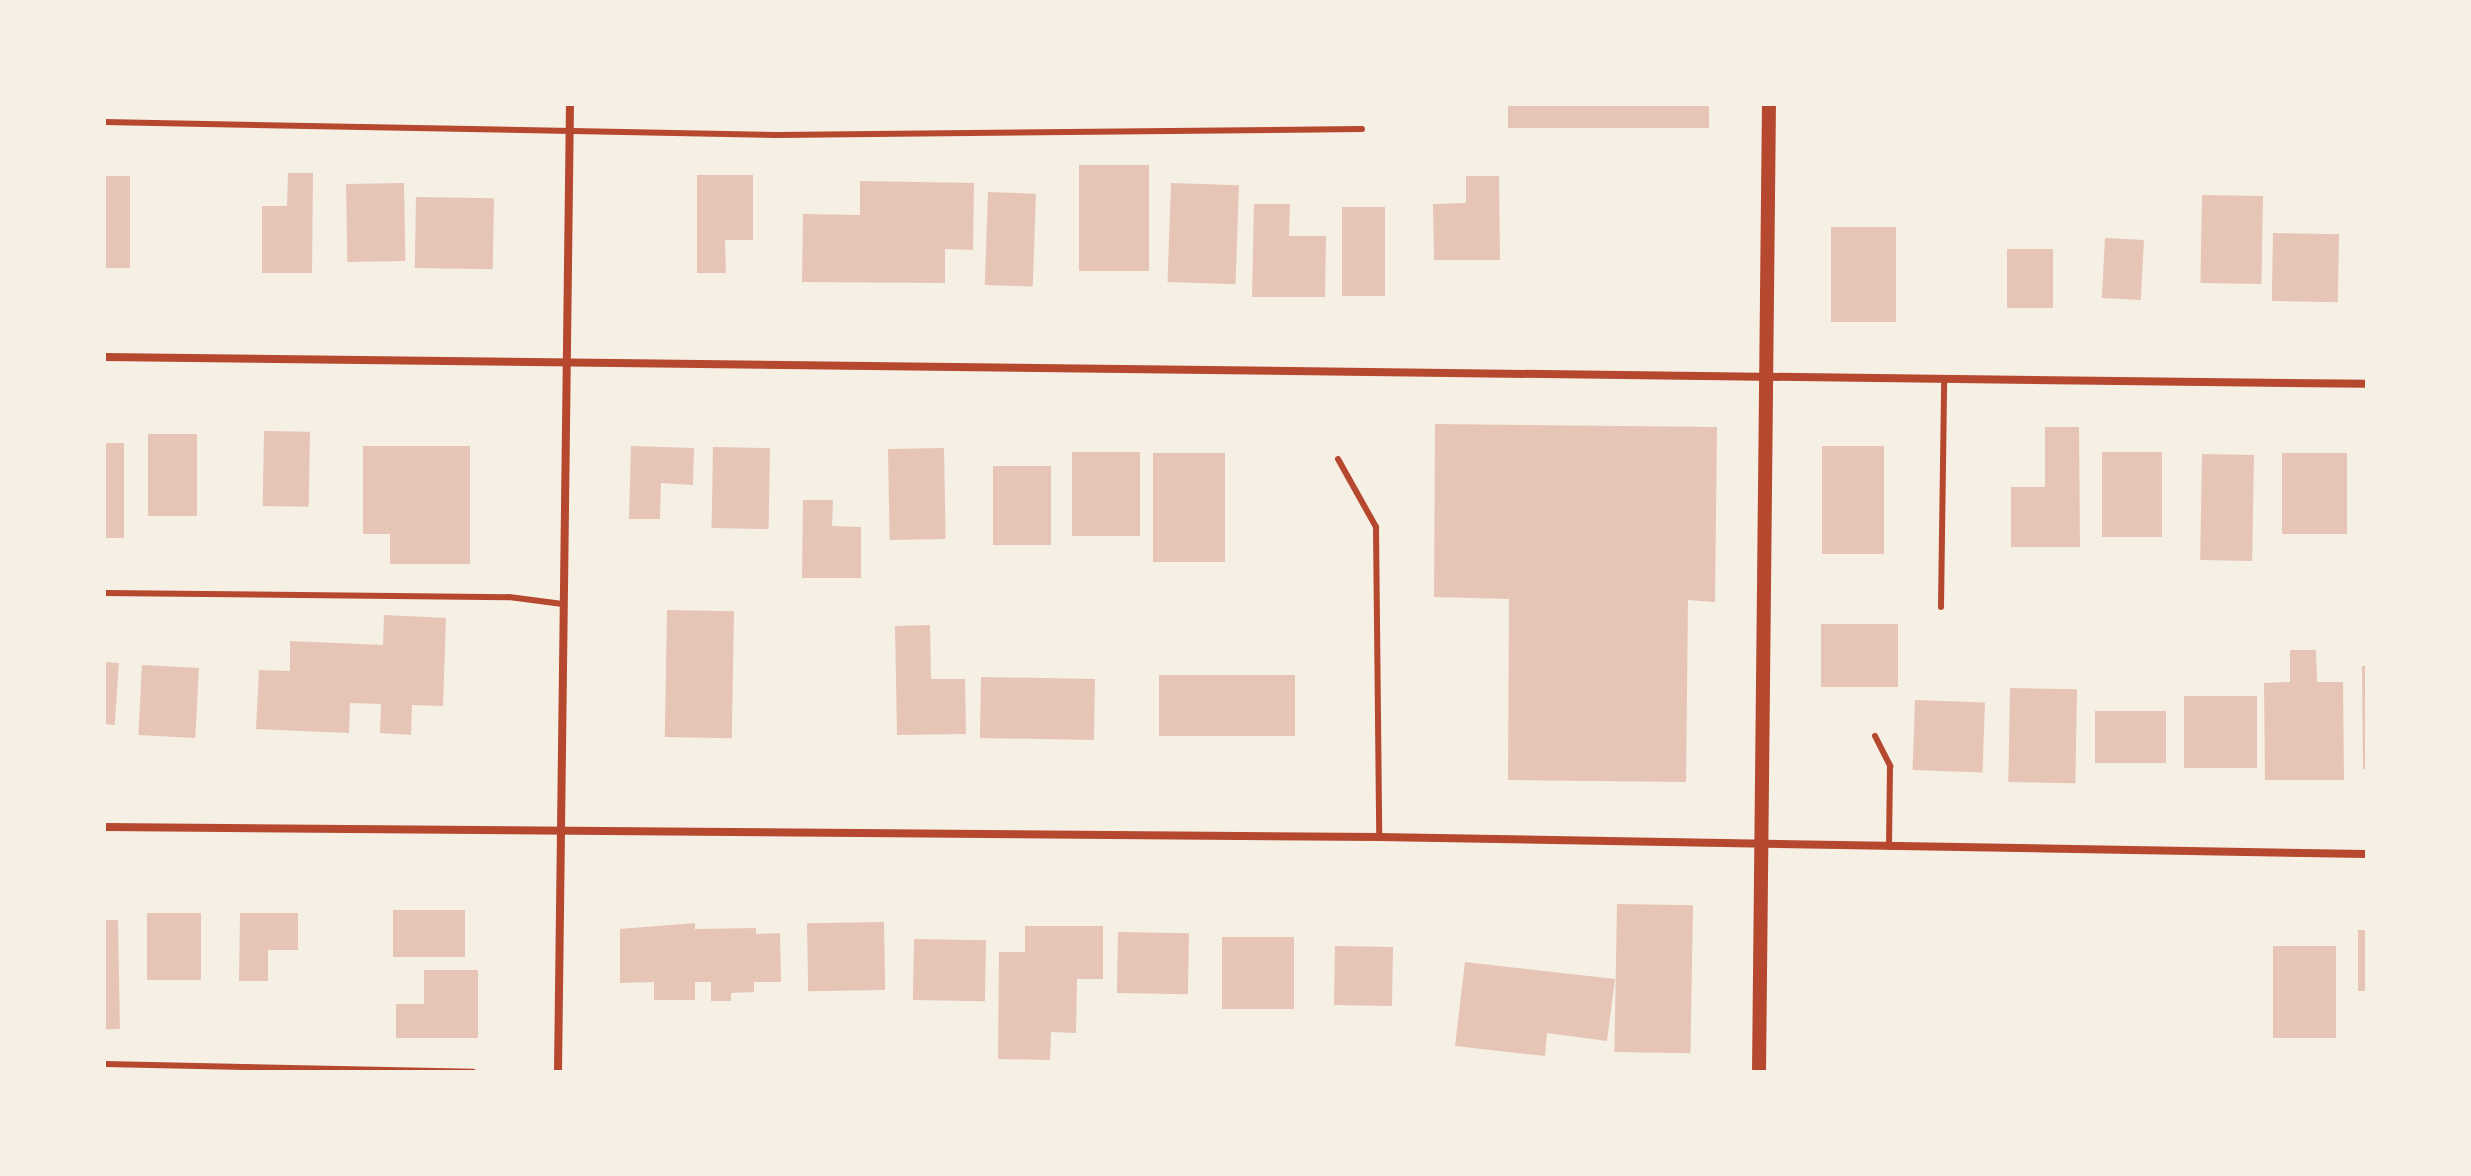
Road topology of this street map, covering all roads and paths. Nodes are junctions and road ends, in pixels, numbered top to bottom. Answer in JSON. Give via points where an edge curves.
{"nodes":[{"id":1,"x":570,"y":104,"type":"edge"},
{"id":2,"x":1769,"y":104,"type":"edge"},
{"id":3,"x":104,"y":122,"type":"edge"},
{"id":4,"x":570,"y":129,"type":"junction"},
{"id":5,"x":1362,"y":129,"type":"dead end"},
{"id":6,"x":104,"y":357,"type":"edge"},
{"id":7,"x":566,"y":362,"type":"junction"},
{"id":8,"x":1767,"y":379,"type":"junction"},
{"id":9,"x":1944,"y":380,"type":"junction"},
{"id":10,"x":2367,"y":384,"type":"edge"},
{"id":11,"x":1338,"y":459,"type":"dead end"},
{"id":12,"x":104,"y":593,"type":"edge"},
{"id":13,"x":563,"y":604,"type":"junction"},
{"id":14,"x":1941,"y":607,"type":"dead end"},
{"id":15,"x":1875,"y":736,"type":"dead end"},
{"id":16,"x":104,"y":827,"type":"edge"},
{"id":17,"x":562,"y":832,"type":"junction"},
{"id":18,"x":1379,"y":837,"type":"junction"},
{"id":19,"x":1761,"y":845,"type":"junction"},
{"id":20,"x":1889,"y":847,"type":"junction"},
{"id":21,"x":2367,"y":854,"type":"edge"},
{"id":22,"x":104,"y":1064,"type":"edge"},
{"id":23,"x":473,"y":1072,"type":"edge"},
{"id":24,"x":558,"y":1072,"type":"edge"},
{"id":25,"x":1759,"y":1072,"type":"edge"}],
"edges":[{"from":1,"to":4,"type":"street"},
{"from":2,"to":8,"type":"street"},
{"from":3,"to":4,"type":"lane"},
{"from":4,"to":5,"type":"lane","via":[[777,135]]},
{"from":4,"to":7,"type":"street"},
{"from":6,"to":7,"type":"street"},
{"from":7,"to":8,"type":"street"},
{"from":7,"to":13,"type":"street"},
{"from":8,"to":9,"type":"street"},
{"from":8,"to":19,"type":"street"},
{"from":9,"to":10,"type":"street"},
{"from":9,"to":14,"type":"lane"},
{"from":11,"to":18,"type":"lane","via":[[1376,527]]},
{"from":12,"to":13,"type":"lane","via":[[509,597]]},
{"from":13,"to":17,"type":"street"},
{"from":15,"to":20,"type":"lane","via":[[1890,766]]},
{"from":16,"to":17,"type":"street"},
{"from":17,"to":18,"type":"street"},
{"from":17,"to":24,"type":"street"},
{"from":18,"to":19,"type":"street"},
{"from":19,"to":20,"type":"street"},
{"from":19,"to":25,"type":"street"},
{"from":20,"to":21,"type":"street"},
{"from":22,"to":23,"type":"lane"}]}
